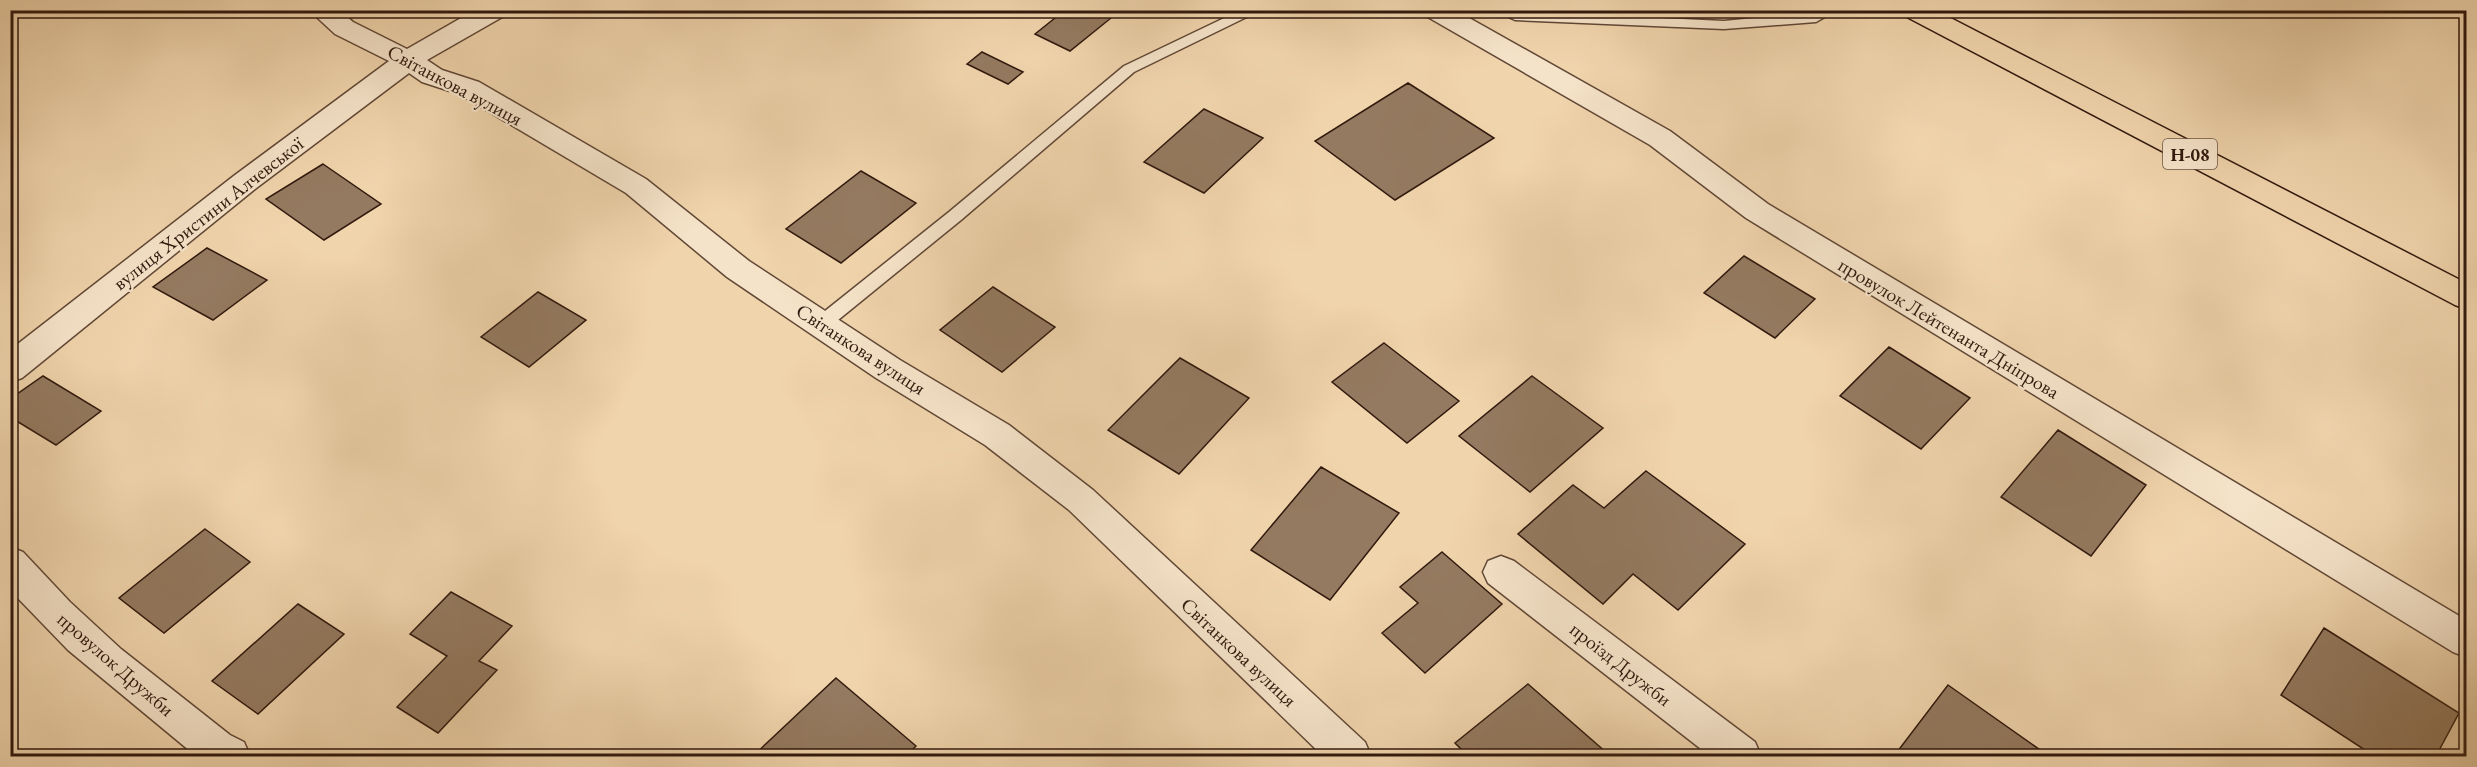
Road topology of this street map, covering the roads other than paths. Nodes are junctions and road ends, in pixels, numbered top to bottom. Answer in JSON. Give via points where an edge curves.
{"nodes":[{"id":1,"x":322,"y":10,"type":"edge"},
{"id":2,"x":495,"y":10,"type":"edge"},
{"id":3,"x":1254,"y":10,"type":"edge"},
{"id":4,"x":1435,"y":10,"type":"edge"},
{"id":5,"x":1500,"y":10,"type":"edge"},
{"id":6,"x":1830,"y":10,"type":"edge"},
{"id":7,"x":1914,"y":10,"type":"edge"},
{"id":8,"x":408,"y":60,"type":"junction"},
{"id":9,"x":2466,"y":297,"type":"edge"},
{"id":10,"x":821,"y":324,"type":"junction"},
{"id":11,"x":10,"y":369,"type":"edge"},
{"id":12,"x":10,"y":563,"type":"edge"},
{"id":13,"x":1502,"y":572,"type":"dead end"},
{"id":14,"x":2466,"y":640,"type":"edge"},
{"id":15,"x":230,"y":756,"type":"edge"},
{"id":16,"x":1351,"y":756,"type":"edge"},
{"id":17,"x":1741,"y":756,"type":"edge"}],
"edges":[{"from":1,"to":8,"type":"street","name":"Світанкова вулиця","via":[[344,28]]},
{"from":2,"to":8,"type":"street","name":"вулиця Христини Алчевської"},
{"from":3,"to":10,"type":"lane","via":[[1129,69]]},
{"from":4,"to":14,"type":"street","name":"провулок Лейтенанта Дніпрова","via":[[1660,138],[1757,211]]},
{"from":5,"to":6,"type":"lane","via":[[1515,16],[1724,25],[1816,18]]},
{"from":7,"to":9,"type":"main road","number":"Н-08"},
{"from":8,"to":10,"type":"street","name":"Світанкова вулиця","via":[[432,76],[469,88],[636,186],[738,269]]},
{"from":8,"to":11,"type":"street","name":"вулиця Христини Алчевської","via":[[236,189]]},
{"from":10,"to":16,"type":"street","name":"Світанкова вулиця","via":[[997,435],[1081,500]]},
{"from":12,"to":15,"type":"street","name":"провулок Дружби","via":[[32,590],[111,664]]},
{"from":13,"to":17,"type":"street","name":"проїзд Дружби"}]}
